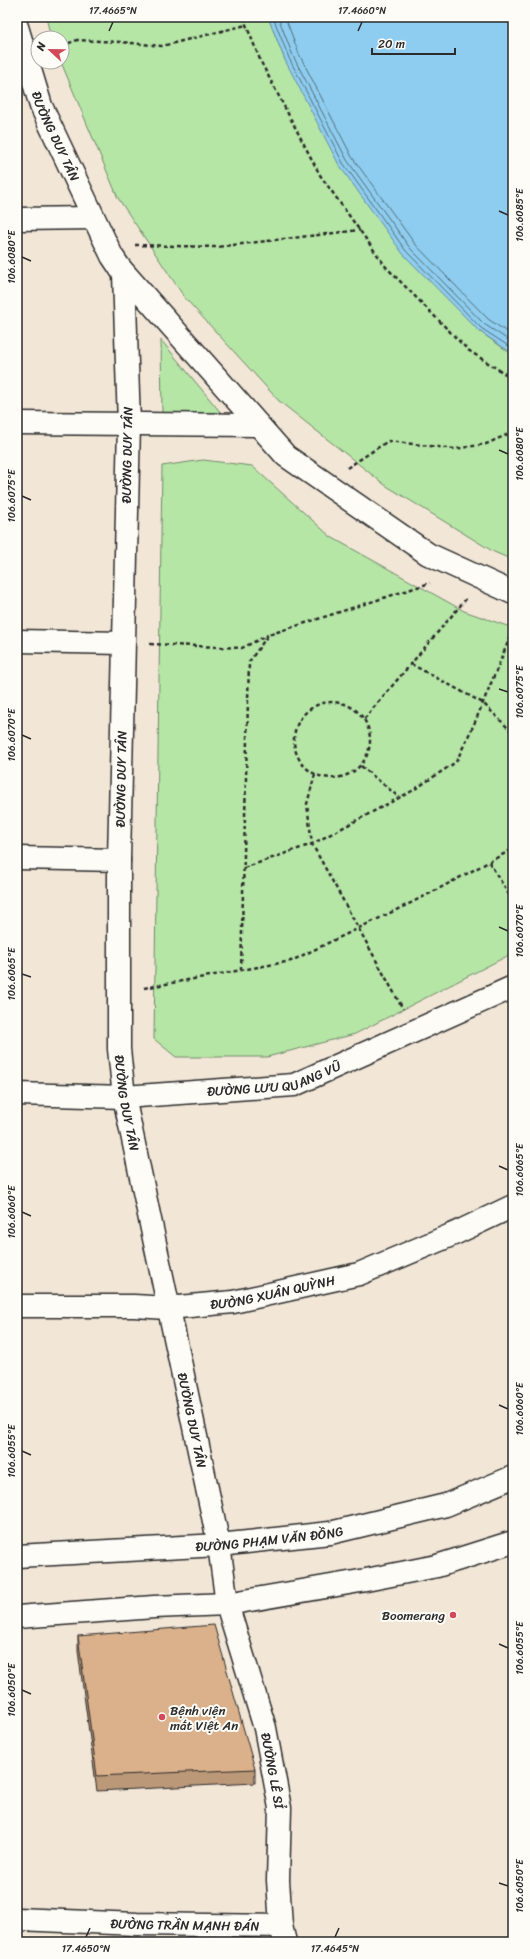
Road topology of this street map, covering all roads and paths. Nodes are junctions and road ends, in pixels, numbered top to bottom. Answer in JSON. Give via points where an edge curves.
{"nodes":[{"id":1,"x":243,"y":17,"type":"edge"},
{"id":2,"x":246,"y":25,"type":"junction"},
{"id":3,"x":17,"y":27,"type":"edge"},
{"id":4,"x":70,"y":43,"type":"edge"},
{"id":5,"x":22,"y":60,"type":"edge"},
{"id":6,"x":93,"y":218,"type":"junction"},
{"id":7,"x":17,"y":219,"type":"edge"},
{"id":8,"x":360,"y":230,"type":"junction"},
{"id":9,"x":106,"y":244,"type":"junction"},
{"id":10,"x":118,"y":265,"type":"junction"},
{"id":11,"x":513,"y":379,"type":"edge"},
{"id":12,"x":17,"y":423,"type":"edge"},
{"id":13,"x":129,"y":424,"type":"junction"},
{"id":14,"x":258,"y":425,"type":"junction"},
{"id":15,"x":513,"y":432,"type":"edge"},
{"id":16,"x":325,"y":483,"type":"junction"},
{"id":17,"x":475,"y":575,"type":"junction"},
{"id":18,"x":513,"y":593,"type":"edge"},
{"id":19,"x":513,"y":630,"type":"edge"},
{"id":20,"x":268,"y":635,"type":"junction"},
{"id":21,"x":17,"y":641,"type":"edge"},
{"id":22,"x":123,"y":644,"type":"junction"},
{"id":23,"x":411,"y":664,"type":"junction"},
{"id":24,"x":483,"y":703,"type":"junction"},
{"id":25,"x":364,"y":719,"type":"junction"},
{"id":26,"x":513,"y":733,"type":"edge"},
{"id":27,"x":361,"y":766,"type":"junction"},
{"id":28,"x":315,"y":774,"type":"junction"},
{"id":29,"x":400,"y":798,"type":"junction"},
{"id":30,"x":312,"y":844,"type":"junction"},
{"id":31,"x":513,"y":849,"type":"edge"},
{"id":32,"x":17,"y":858,"type":"edge"},
{"id":33,"x":119,"y":860,"type":"junction"},
{"id":34,"x":489,"y":862,"type":"junction"},
{"id":35,"x":244,"y":868,"type":"junction"},
{"id":36,"x":513,"y":902,"type":"edge"},
{"id":37,"x":358,"y":929,"type":"junction"},
{"id":38,"x":241,"y":970,"type":"junction"},
{"id":39,"x":513,"y":987,"type":"edge"},
{"id":40,"x":120,"y":992,"type":"junction"},
{"id":41,"x":415,"y":1030,"type":"junction"},
{"id":42,"x":17,"y":1094,"type":"edge"},
{"id":43,"x":124,"y":1097,"type":"junction"},
{"id":44,"x":513,"y":1206,"type":"edge"},
{"id":45,"x":17,"y":1306,"type":"edge"},
{"id":46,"x":168,"y":1308,"type":"junction"},
{"id":47,"x":513,"y":1477,"type":"edge"},
{"id":48,"x":513,"y":1542,"type":"edge"},
{"id":49,"x":220,"y":1545,"type":"junction"},
{"id":50,"x":17,"y":1556,"type":"edge"},
{"id":51,"x":227,"y":1604,"type":"junction"},
{"id":52,"x":17,"y":1617,"type":"edge"},
{"id":53,"x":17,"y":1919,"type":"edge"},
{"id":54,"x":283,"y":1934,"type":"edge"}],
"edges":[{"from":1,"to":2,"type":"path"},
{"from":2,"to":4,"type":"path","via":[[162,46],[77,40]]},
{"from":2,"to":8,"type":"path","via":[[261,62],[320,175]]},
{"from":3,"to":5,"type":"street","name":"ĐƯỜNG DUY TÂN"},
{"from":5,"to":6,"type":"street","name":"ĐƯỜNG DUY TÂN"},
{"from":6,"to":7,"type":"street"},
{"from":6,"to":9,"type":"street","name":"ĐƯỜNG DUY TÂN"},
{"from":8,"to":9,"type":"path","via":[[216,247]]},
{"from":8,"to":11,"type":"path","via":[[386,266],[468,350]]},
{"from":9,"to":10,"type":"street","name":"ĐƯỜNG DUY TÂN"},
{"from":10,"to":13,"type":"street","name":"ĐƯỜNG DUY TÂN","via":[[124,274]]},
{"from":10,"to":14,"type":"street"},
{"from":12,"to":13,"type":"street"},
{"from":13,"to":14,"type":"street"},
{"from":13,"to":22,"type":"street","name":"ĐƯỜNG DUY TÂN"},
{"from":14,"to":16,"type":"street","via":[[286,456]]},
{"from":15,"to":16,"type":"path","via":[[486,444],[455,448],[388,441]]},
{"from":16,"to":17,"type":"street","via":[[428,554]]},
{"from":17,"to":18,"type":"street"},
{"from":17,"to":20,"type":"path"},
{"from":17,"to":23,"type":"path"},
{"from":19,"to":24,"type":"path"},
{"from":20,"to":22,"type":"path","via":[[242,648]]},
{"from":20,"to":35,"type":"path","via":[[249,662]]},
{"from":21,"to":22,"type":"street"},
{"from":22,"to":33,"type":"street","name":"ĐƯỜNG DUY TÂN"},
{"from":23,"to":24,"type":"path"},
{"from":23,"to":25,"type":"path"},
{"from":24,"to":26,"type":"path"},
{"from":24,"to":29,"type":"path","via":[[456,762]]},
{"from":25,"to":27,"type":"path","via":[[369,730],[370,742]]},
{"from":25,"to":28,"type":"path","via":[[355,710],[332,703],[320,704],[301,719],[296,730],[295,743],[298,755],[304,766]]},
{"from":27,"to":28,"type":"path","via":[[351,774],[339,778],[326,778]]},
{"from":27,"to":29,"type":"path"},
{"from":28,"to":30,"type":"path","via":[[307,804]]},
{"from":29,"to":30,"type":"path"},
{"from":30,"to":35,"type":"path"},
{"from":30,"to":37,"type":"path"},
{"from":31,"to":34,"type":"path"},
{"from":32,"to":33,"type":"street"},
{"from":33,"to":40,"type":"street","name":"ĐƯỜNG DUY TÂN"},
{"from":34,"to":36,"type":"path"},
{"from":34,"to":37,"type":"path"},
{"from":35,"to":38,"type":"path"},
{"from":37,"to":38,"type":"path","via":[[291,961]]},
{"from":37,"to":41,"type":"path"},
{"from":38,"to":40,"type":"path"},
{"from":39,"to":41,"type":"street","name":"ĐƯỜNG LƯU QUANG VŨ"},
{"from":40,"to":43,"type":"street","name":"ĐƯỜNG DUY TÂN","via":[[119,1049]]},
{"from":41,"to":43,"type":"street","name":"ĐƯỜNG LƯU QUANG VŨ","via":[[294,1085]]},
{"from":42,"to":43,"type":"street","name":"ĐƯỜNG LƯU QUANG VŨ"},
{"from":43,"to":46,"type":"street","name":"ĐƯỜNG DUY TÂN"},
{"from":44,"to":46,"type":"street","name":"ĐƯỜNG XUÂN QUỲNH","via":[[359,1274],[233,1302]]},
{"from":45,"to":46,"type":"street","name":"ĐƯỜNG XUÂN QUỲNH"},
{"from":46,"to":49,"type":"street","name":"ĐƯỜNG DUY TÂN"},
{"from":47,"to":49,"type":"street","name":"ĐƯỜNG PHẠM VĂN ĐỒNG","via":[[446,1504],[330,1533]]},
{"from":48,"to":51,"type":"street","via":[[436,1566]]},
{"from":49,"to":50,"type":"street","name":"ĐƯỜNG PHẠM VĂN ĐỒNG"},
{"from":49,"to":51,"type":"street","name":"ĐƯỜNG DUY TÂN"},
{"from":51,"to":52,"type":"street"},
{"from":51,"to":54,"type":"street","name":"ĐƯỜNG LÊ SỈ","via":[[265,1728],[280,1808],[278,1880]]},
{"from":53,"to":54,"type":"street","name":"ĐƯỜNG TRẦN MẠNH ĐÁN"}]}
